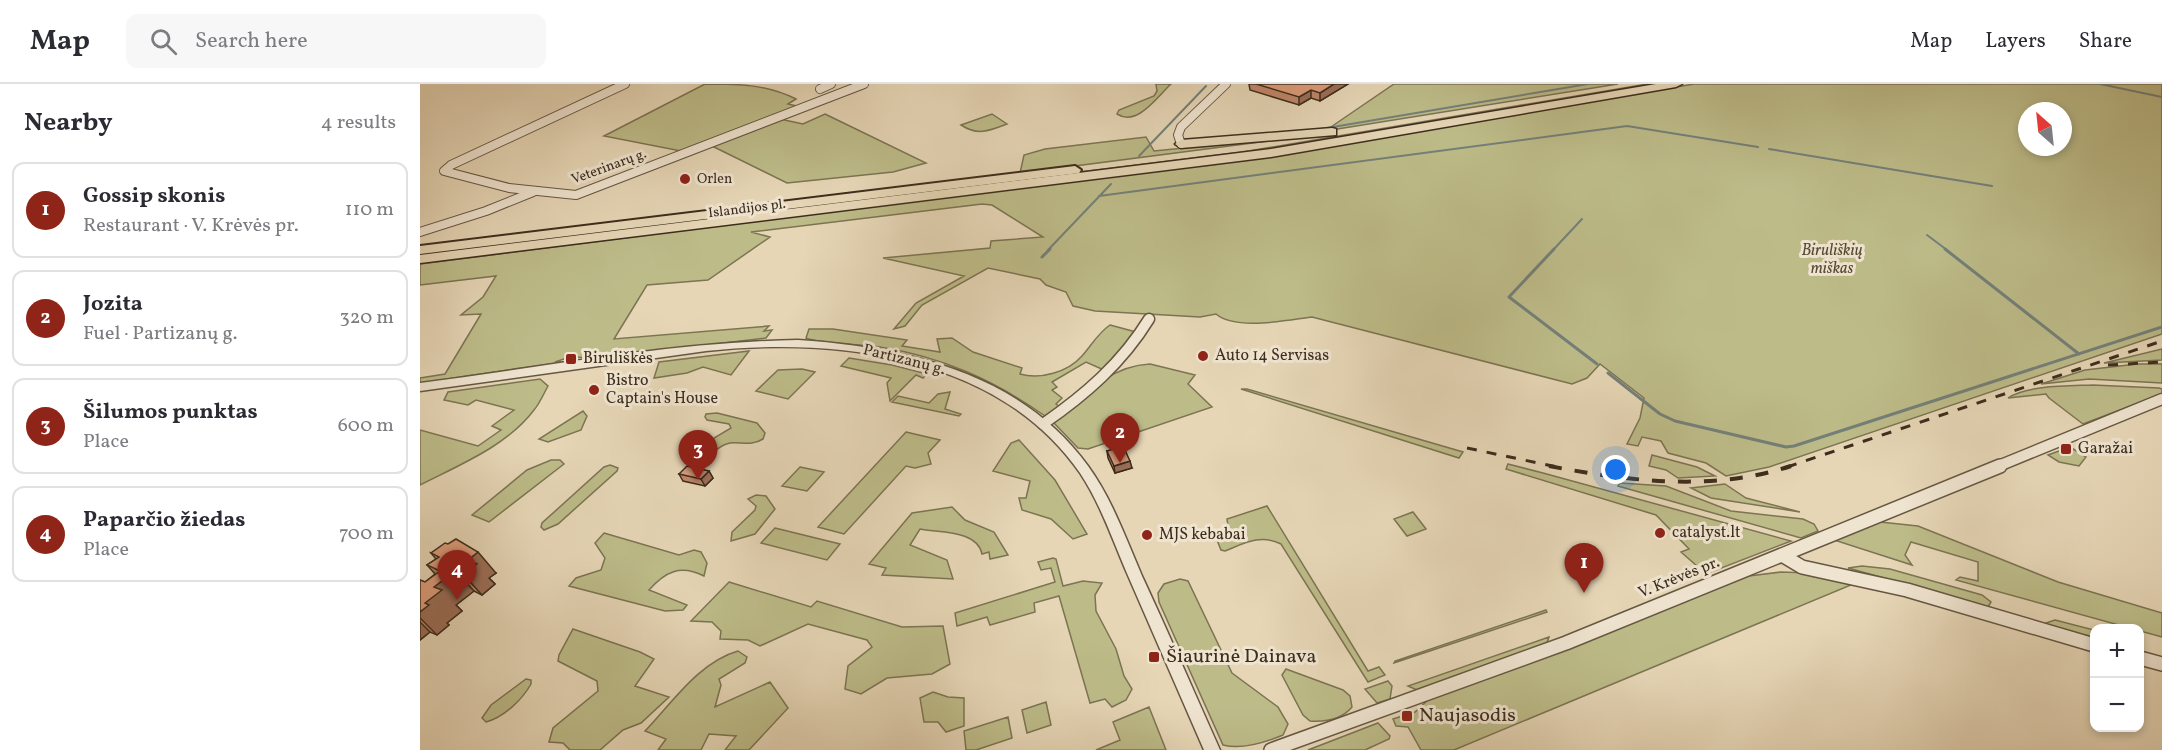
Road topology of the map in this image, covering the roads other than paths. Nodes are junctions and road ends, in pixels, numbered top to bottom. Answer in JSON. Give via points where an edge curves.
{"nodes":[{"id":1,"x":625,"y":84,"type":"edge"},
{"id":2,"x":831,"y":84,"type":"edge"},
{"id":3,"x":864,"y":84,"type":"edge"},
{"id":4,"x":1226,"y":84,"type":"edge"},
{"id":5,"x":1637,"y":84,"type":"edge"},
{"id":6,"x":1676,"y":84,"type":"edge"},
{"id":7,"x":820,"y":89,"type":"dead end"},
{"id":8,"x":1367,"y":130,"type":"junction"},
{"id":9,"x":1181,"y":144,"type":"joint"},
{"id":10,"x":1075,"y":170,"type":"joint"},
{"id":11,"x":997,"y":183,"type":"junction"},
{"id":12,"x":533,"y":192,"type":"junction"},
{"id":13,"x":420,"y":234,"type":"edge"},
{"id":14,"x":427,"y":244,"type":"edge"},
{"id":15,"x":420,"y":250,"type":"edge"},
{"id":16,"x":420,"y":259,"type":"edge"},
{"id":17,"x":1149,"y":319,"type":"dead end"},
{"id":18,"x":420,"y":387,"type":"edge"},
{"id":19,"x":2162,"y":399,"type":"edge"},
{"id":20,"x":1043,"y":424,"type":"junction"},
{"id":21,"x":1782,"y":555,"type":"junction"},
{"id":22,"x":2090,"y":644,"type":"edge"},
{"id":23,"x":2144,"y":659,"type":"edge"},
{"id":24,"x":2162,"y":664,"type":"edge"},
{"id":25,"x":1212,"y":750,"type":"edge"},
{"id":26,"x":1271,"y":750,"type":"edge"}],
"edges":[{"from":1,"to":12,"type":"street","name":"Veterinarų g.","via":[[444,171]]},
{"from":2,"to":7,"type":"street"},
{"from":3,"to":12,"type":"street","name":"Veterinarų g.","via":[[576,195],[561,197]]},
{"from":4,"to":9,"type":"street","via":[[1181,127]]},
{"from":5,"to":8,"type":"highway"},
{"from":6,"to":11,"type":"highway","via":[[1271,153]]},
{"from":8,"to":9,"type":"highway"},
{"from":8,"to":10,"type":"highway"},
{"from":10,"to":11,"type":"highway","name":"Islandijos pl."},
{"from":11,"to":14,"type":"highway","via":[[881,188]]},
{"from":11,"to":15,"type":"highway","name":"Islandijos pl."},
{"from":11,"to":16,"type":"highway","name":"Islandijos pl."},
{"from":12,"to":13,"type":"street"},
{"from":13,"to":14,"type":"highway"},
{"from":17,"to":20,"type":"street","via":[[1122,357]]},
{"from":18,"to":20,"type":"street","name":"Partizanų g.","via":[[731,345],[805,344],[875,351],[938,365],[994,391]]},
{"from":19,"to":21,"type":"street","name":"V. Krėvės pr."},
{"from":20,"to":25,"type":"street","name":"Partizanų g.","via":[[1075,458],[1102,501]]},
{"from":21,"to":22,"type":"street","via":[[1802,567],[1907,590]]},
{"from":21,"to":26,"type":"street","name":"V. Krėvės pr.","via":[[1566,643]]},
{"from":23,"to":24,"type":"street"}]}
